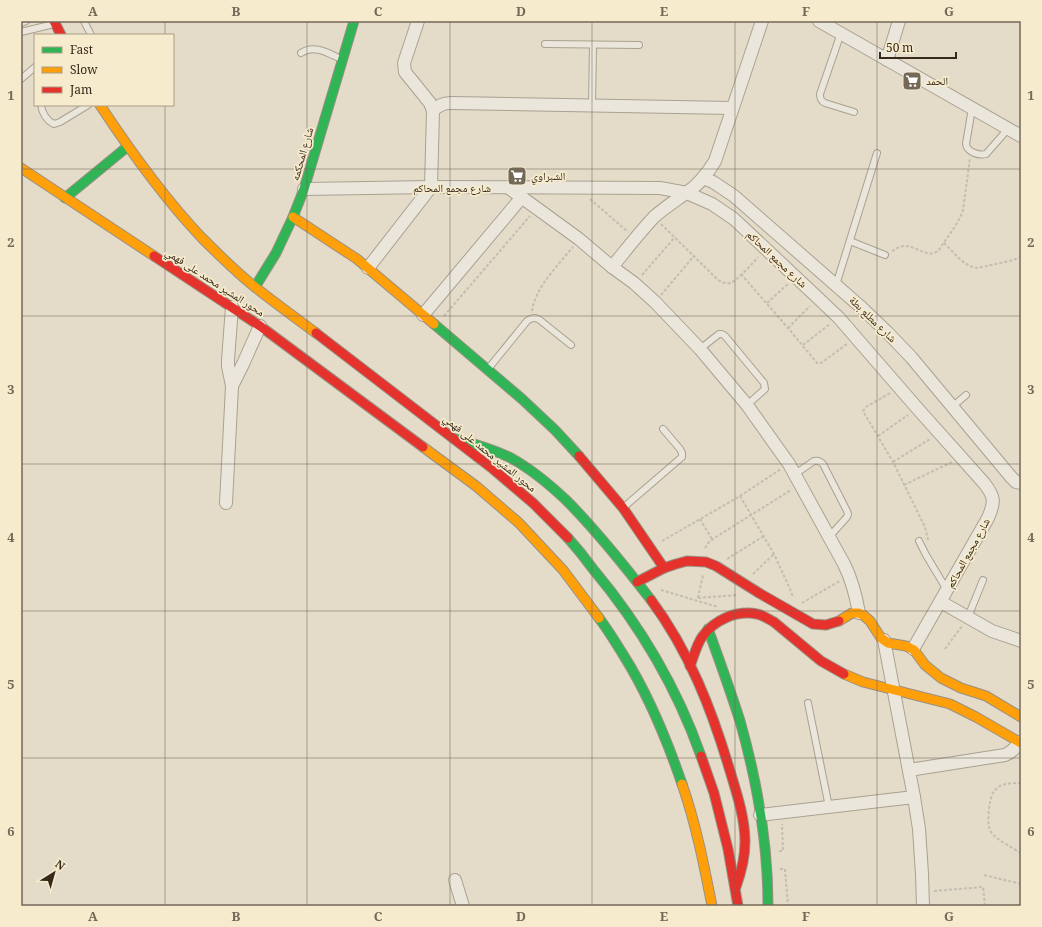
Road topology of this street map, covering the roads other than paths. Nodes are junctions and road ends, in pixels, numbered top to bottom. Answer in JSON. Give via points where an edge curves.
{"nodes":[{"id":1,"x":26,"y":21,"type":"edge"},
{"id":2,"x":418,"y":21,"type":"edge"},
{"id":3,"x":762,"y":21,"type":"edge"},
{"id":4,"x":819,"y":21,"type":"edge"},
{"id":5,"x":899,"y":21,"type":"edge"},
{"id":6,"x":55,"y":22,"type":"edge"},
{"id":7,"x":86,"y":22,"type":"edge"},
{"id":8,"x":353,"y":22,"type":"edge"},
{"id":9,"x":21,"y":24,"type":"edge"},
{"id":10,"x":21,"y":32,"type":"edge"},
{"id":11,"x":841,"y":33,"type":"junction"},
{"id":12,"x":61,"y":34,"type":"edge"},
{"id":13,"x":91,"y":34,"type":"edge"},
{"id":14,"x":545,"y":44,"type":"dead end"},
{"id":15,"x":593,"y":44,"type":"junction"},
{"id":16,"x":639,"y":45,"type":"dead end"},
{"id":17,"x":301,"y":53,"type":"dead end"},
{"id":18,"x":342,"y":60,"type":"junction"},
{"id":19,"x":887,"y":60,"type":"junction"},
{"id":20,"x":34,"y":68,"type":"edge"},
{"id":21,"x":21,"y":79,"type":"edge"},
{"id":22,"x":41,"y":106,"type":"edge"},
{"id":23,"x":86,"y":106,"type":"edge"},
{"id":24,"x":101,"y":106,"type":"edge"},
{"id":25,"x":592,"y":106,"type":"junction"},
{"id":26,"x":732,"y":108,"type":"junction"},
{"id":27,"x":972,"y":108,"type":"junction"},
{"id":28,"x":432,"y":111,"type":"junction"},
{"id":29,"x":854,"y":112,"type":"dead end"},
{"id":30,"x":1008,"y":129,"type":"junction"},
{"id":31,"x":1021,"y":136,"type":"edge"},
{"id":32,"x":127,"y":147,"type":"junction"},
{"id":33,"x":877,"y":153,"type":"dead end"},
{"id":34,"x":21,"y":168,"type":"edge"},
{"id":35,"x":703,"y":178,"type":"junction"},
{"id":36,"x":431,"y":187,"type":"junction"},
{"id":37,"x":509,"y":188,"type":"junction"},
{"id":38,"x":304,"y":189,"type":"junction"},
{"id":39,"x":686,"y":193,"type":"junction"},
{"id":40,"x":522,"y":197,"type":"junction"},
{"id":41,"x":65,"y":198,"type":"junction"},
{"id":42,"x":292,"y":217,"type":"junction"},
{"id":43,"x":850,"y":241,"type":"junction"},
{"id":44,"x":886,"y":255,"type":"road end"},
{"id":45,"x":612,"y":267,"type":"junction"},
{"id":46,"x":368,"y":268,"type":"junction"},
{"id":47,"x":836,"y":285,"type":"junction"},
{"id":48,"x":255,"y":287,"type":"junction"},
{"id":49,"x":232,"y":307,"type":"junction"},
{"id":50,"x":423,"y":315,"type":"junction"},
{"id":51,"x":260,"y":326,"type":"junction"},
{"id":52,"x":571,"y":345,"type":"dead end"},
{"id":53,"x":700,"y":349,"type":"junction"},
{"id":54,"x":487,"y":370,"type":"junction"},
{"id":55,"x":232,"y":386,"type":"junction"},
{"id":56,"x":966,"y":395,"type":"dead end"},
{"id":57,"x":747,"y":405,"type":"junction"},
{"id":58,"x":952,"y":407,"type":"junction"},
{"id":59,"x":664,"y":429,"type":"dead end"},
{"id":60,"x":454,"y":439,"type":"junction"},
{"id":61,"x":795,"y":474,"type":"junction"},
{"id":62,"x":1021,"y":483,"type":"edge"},
{"id":63,"x":226,"y":503,"type":"dead end"},
{"id":64,"x":623,"y":508,"type":"junction"},
{"id":65,"x":830,"y":537,"type":"junction"},
{"id":66,"x":919,"y":541,"type":"dead end"},
{"id":67,"x":664,"y":568,"type":"junction"},
{"id":68,"x":983,"y":580,"type":"dead end"},
{"id":69,"x":637,"y":582,"type":"junction"},
{"id":70,"x":947,"y":591,"type":"junction"},
{"id":71,"x":941,"y":602,"type":"junction"},
{"id":72,"x":859,"y":613,"type":"junction"},
{"id":73,"x":968,"y":617,"type":"junction"},
{"id":74,"x":788,"y":618,"type":"junction"},
{"id":75,"x":708,"y":629,"type":"junction"},
{"id":76,"x":884,"y":640,"type":"junction"},
{"id":77,"x":1021,"y":641,"type":"edge"},
{"id":78,"x":913,"y":650,"type":"junction"},
{"id":79,"x":690,"y":666,"type":"junction"},
{"id":80,"x":894,"y":689,"type":"junction"},
{"id":81,"x":953,"y":695,"type":"junction"},
{"id":82,"x":808,"y":703,"type":"dead end"},
{"id":83,"x":1021,"y":717,"type":"edge"},
{"id":84,"x":1020,"y":742,"type":"edge"},
{"id":85,"x":909,"y":770,"type":"junction"},
{"id":86,"x":914,"y":797,"type":"junction"},
{"id":87,"x":829,"y":807,"type":"junction"},
{"id":88,"x":760,"y":815,"type":"junction"},
{"id":89,"x":455,"y":880,"type":"dead end"},
{"id":90,"x":736,"y":887,"type":"junction"},
{"id":91,"x":463,"y":906,"type":"edge"},
{"id":92,"x":712,"y":906,"type":"edge"},
{"id":93,"x":738,"y":906,"type":"edge"},
{"id":94,"x":768,"y":906,"type":"edge"},
{"id":95,"x":924,"y":906,"type":"edge"}],
"edges":[{"from":1,"to":9,"type":"lane"},
{"from":2,"to":28,"type":"street","via":[[404,63],[405,72],[430,103]]},
{"from":3,"to":26,"type":"street"},
{"from":4,"to":11,"type":"street"},
{"from":5,"to":19,"type":"street"},
{"from":6,"to":10,"type":"lane"},
{"from":6,"to":12,"type":"street"},
{"from":7,"to":13,"type":"lane"},
{"from":8,"to":18,"type":"street","name":"شارع المحكمه"},
{"from":11,"to":19,"type":"street"},
{"from":11,"to":29,"type":"lane","via":[[820,98],[825,103]]},
{"from":14,"to":15,"type":"lane"},
{"from":15,"to":16,"type":"lane"},
{"from":15,"to":25,"type":"lane"},
{"from":17,"to":18,"type":"lane","via":[[307,49],[317,49]]},
{"from":18,"to":38,"type":"street","name":"شارع المحكمه"},
{"from":19,"to":27,"type":"street"},
{"from":20,"to":21,"type":"lane"},
{"from":22,"to":23,"type":"lane","via":[[49,121],[54,124]]},
{"from":24,"to":32,"type":"street","name":"محور المشير محمد على فهمي"},
{"from":25,"to":26,"type":"street"},
{"from":25,"to":28,"type":"street","via":[[444,103]]},
{"from":26,"to":35,"type":"street","via":[[714,161]]},
{"from":27,"to":30,"type":"street"},
{"from":27,"to":30,"type":"lane","via":[[966,144],[968,150],[986,154]]},
{"from":28,"to":36,"type":"street"},
{"from":30,"to":31,"type":"street"},
{"from":32,"to":41,"type":"street"},
{"from":32,"to":48,"type":"street","name":"محور المشير محمد على فهمي","via":[[174,207],[216,252]]},
{"from":33,"to":43,"type":"lane"},
{"from":34,"to":41,"type":"street","name":"محور المشير محمد على فهمي"},
{"from":35,"to":39,"type":"street"},
{"from":35,"to":47,"type":"street","name":"شارع مطلع بطة","via":[[734,196]]},
{"from":36,"to":37,"type":"street","name":"شارع مجمع المحاكم"},
{"from":36,"to":38,"type":"street","name":"شارع مجمع المحاكم"},
{"from":36,"to":46,"type":"street"},
{"from":37,"to":39,"type":"street","name":"شارع مجمع المحاكم","via":[[660,188]]},
{"from":37,"to":40,"type":"street"},
{"from":38,"to":42,"type":"street","name":"شارع المحكمه"},
{"from":39,"to":45,"type":"street","via":[[654,217]]},
{"from":39,"to":70,"type":"street","name":"شارع مجمع المحاكم","via":[[712,204],[734,220],[818,298],[856,337],[992,493],[993,506],[988,518]]},
{"from":40,"to":45,"type":"street"},
{"from":40,"to":50,"type":"street"},
{"from":41,"to":49,"type":"street","name":"محور المشير محمد على فهمي"},
{"from":42,"to":46,"type":"street"},
{"from":42,"to":48,"type":"street","name":"شارع المحكمه","via":[[276,253]]},
{"from":43,"to":44,"type":"lane"},
{"from":43,"to":47,"type":"lane"},
{"from":45,"to":53,"type":"street","via":[[655,302]]},
{"from":46,"to":50,"type":"street"},
{"from":47,"to":58,"type":"street","name":"شارع مطلع بطة","via":[[887,332]]},
{"from":48,"to":60,"type":"street","name":"محور المشير محمد على فهمي"},
{"from":49,"to":51,"type":"street","name":"محور المشير محمد على فهمي"},
{"from":49,"to":55,"type":"street","via":[[228,360]]},
{"from":50,"to":54,"type":"street"},
{"from":51,"to":55,"type":"street"},
{"from":51,"to":92,"type":"street","name":"محور المشير محمد على فهمي","via":[[483,491],[528,532],[569,577],[624,655],[666,741],[694,818]]},
{"from":52,"to":54,"type":"lane","via":[[537,318],[532,318]]},
{"from":53,"to":57,"type":"street"},
{"from":53,"to":57,"type":"lane","via":[[719,334],[725,336],[764,383],[765,389]]},
{"from":54,"to":64,"type":"street","via":[[555,430]]},
{"from":55,"to":63,"type":"street"},
{"from":56,"to":58,"type":"lane"},
{"from":57,"to":61,"type":"street"},
{"from":58,"to":62,"type":"street","name":"شارع مطلع بطة","via":[[1011,477]]},
{"from":59,"to":64,"type":"lane","via":[[680,449],[682,458]]},
{"from":60,"to":69,"type":"street","via":[[491,449],[518,461],[530,470],[591,526]]},
{"from":60,"to":90,"type":"street","name":"محور المشير محمد على فهمي","via":[[511,482],[573,544],[624,608],[645,641],[688,721],[707,770],[722,820]]},
{"from":61,"to":65,"type":"street"},
{"from":61,"to":65,"type":"lane","via":[[814,461],[821,461],[848,514]]},
{"from":64,"to":67,"type":"street"},
{"from":65,"to":72,"type":"street","via":[[850,576]]},
{"from":66,"to":70,"type":"lane"},
{"from":67,"to":69,"type":"street"},
{"from":67,"to":74,"type":"street","via":[[688,561],[703,561],[716,566],[743,583]]},
{"from":68,"to":73,"type":"lane"},
{"from":69,"to":79,"type":"street","via":[[670,628]]},
{"from":70,"to":71,"type":"street","name":"شارع مجمع المحاكم"},
{"from":71,"to":73,"type":"street"},
{"from":71,"to":78,"type":"street","name":"شارع مجمع المحاكم"},
{"from":72,"to":74,"type":"street","via":[[824,625]]},
{"from":72,"to":76,"type":"street","via":[[867,618]]},
{"from":73,"to":77,"type":"street"},
{"from":74,"to":75,"type":"street","via":[[740,614],[729,616]]},
{"from":74,"to":80,"type":"street","via":[[811,654],[831,668],[852,678]]},
{"from":75,"to":79,"type":"street","via":[[697,646]]},
{"from":75,"to":88,"type":"street","via":[[740,722],[752,768]]},
{"from":76,"to":78,"type":"street"},
{"from":76,"to":80,"type":"street"},
{"from":78,"to":81,"type":"street","via":[[924,664],[947,681]]},
{"from":79,"to":90,"type":"street","via":[[721,742],[744,828],[744,858]]},
{"from":80,"to":81,"type":"street"},
{"from":80,"to":85,"type":"street"},
{"from":81,"to":83,"type":"street","via":[[968,691],[981,694]]},
{"from":81,"to":84,"type":"street","via":[[976,717]]},
{"from":82,"to":87,"type":"lane"},
{"from":84,"to":85,"type":"street","via":[[1014,750],[1005,754]]},
{"from":85,"to":86,"type":"street"},
{"from":86,"to":87,"type":"street"},
{"from":86,"to":95,"type":"street","via":[[919,829]]},
{"from":87,"to":88,"type":"street"},
{"from":88,"to":94,"type":"street","via":[[767,870]]},
{"from":89,"to":91,"type":"street"},
{"from":90,"to":93,"type":"street","name":"محور المشير محمد على فهمي"}]}
